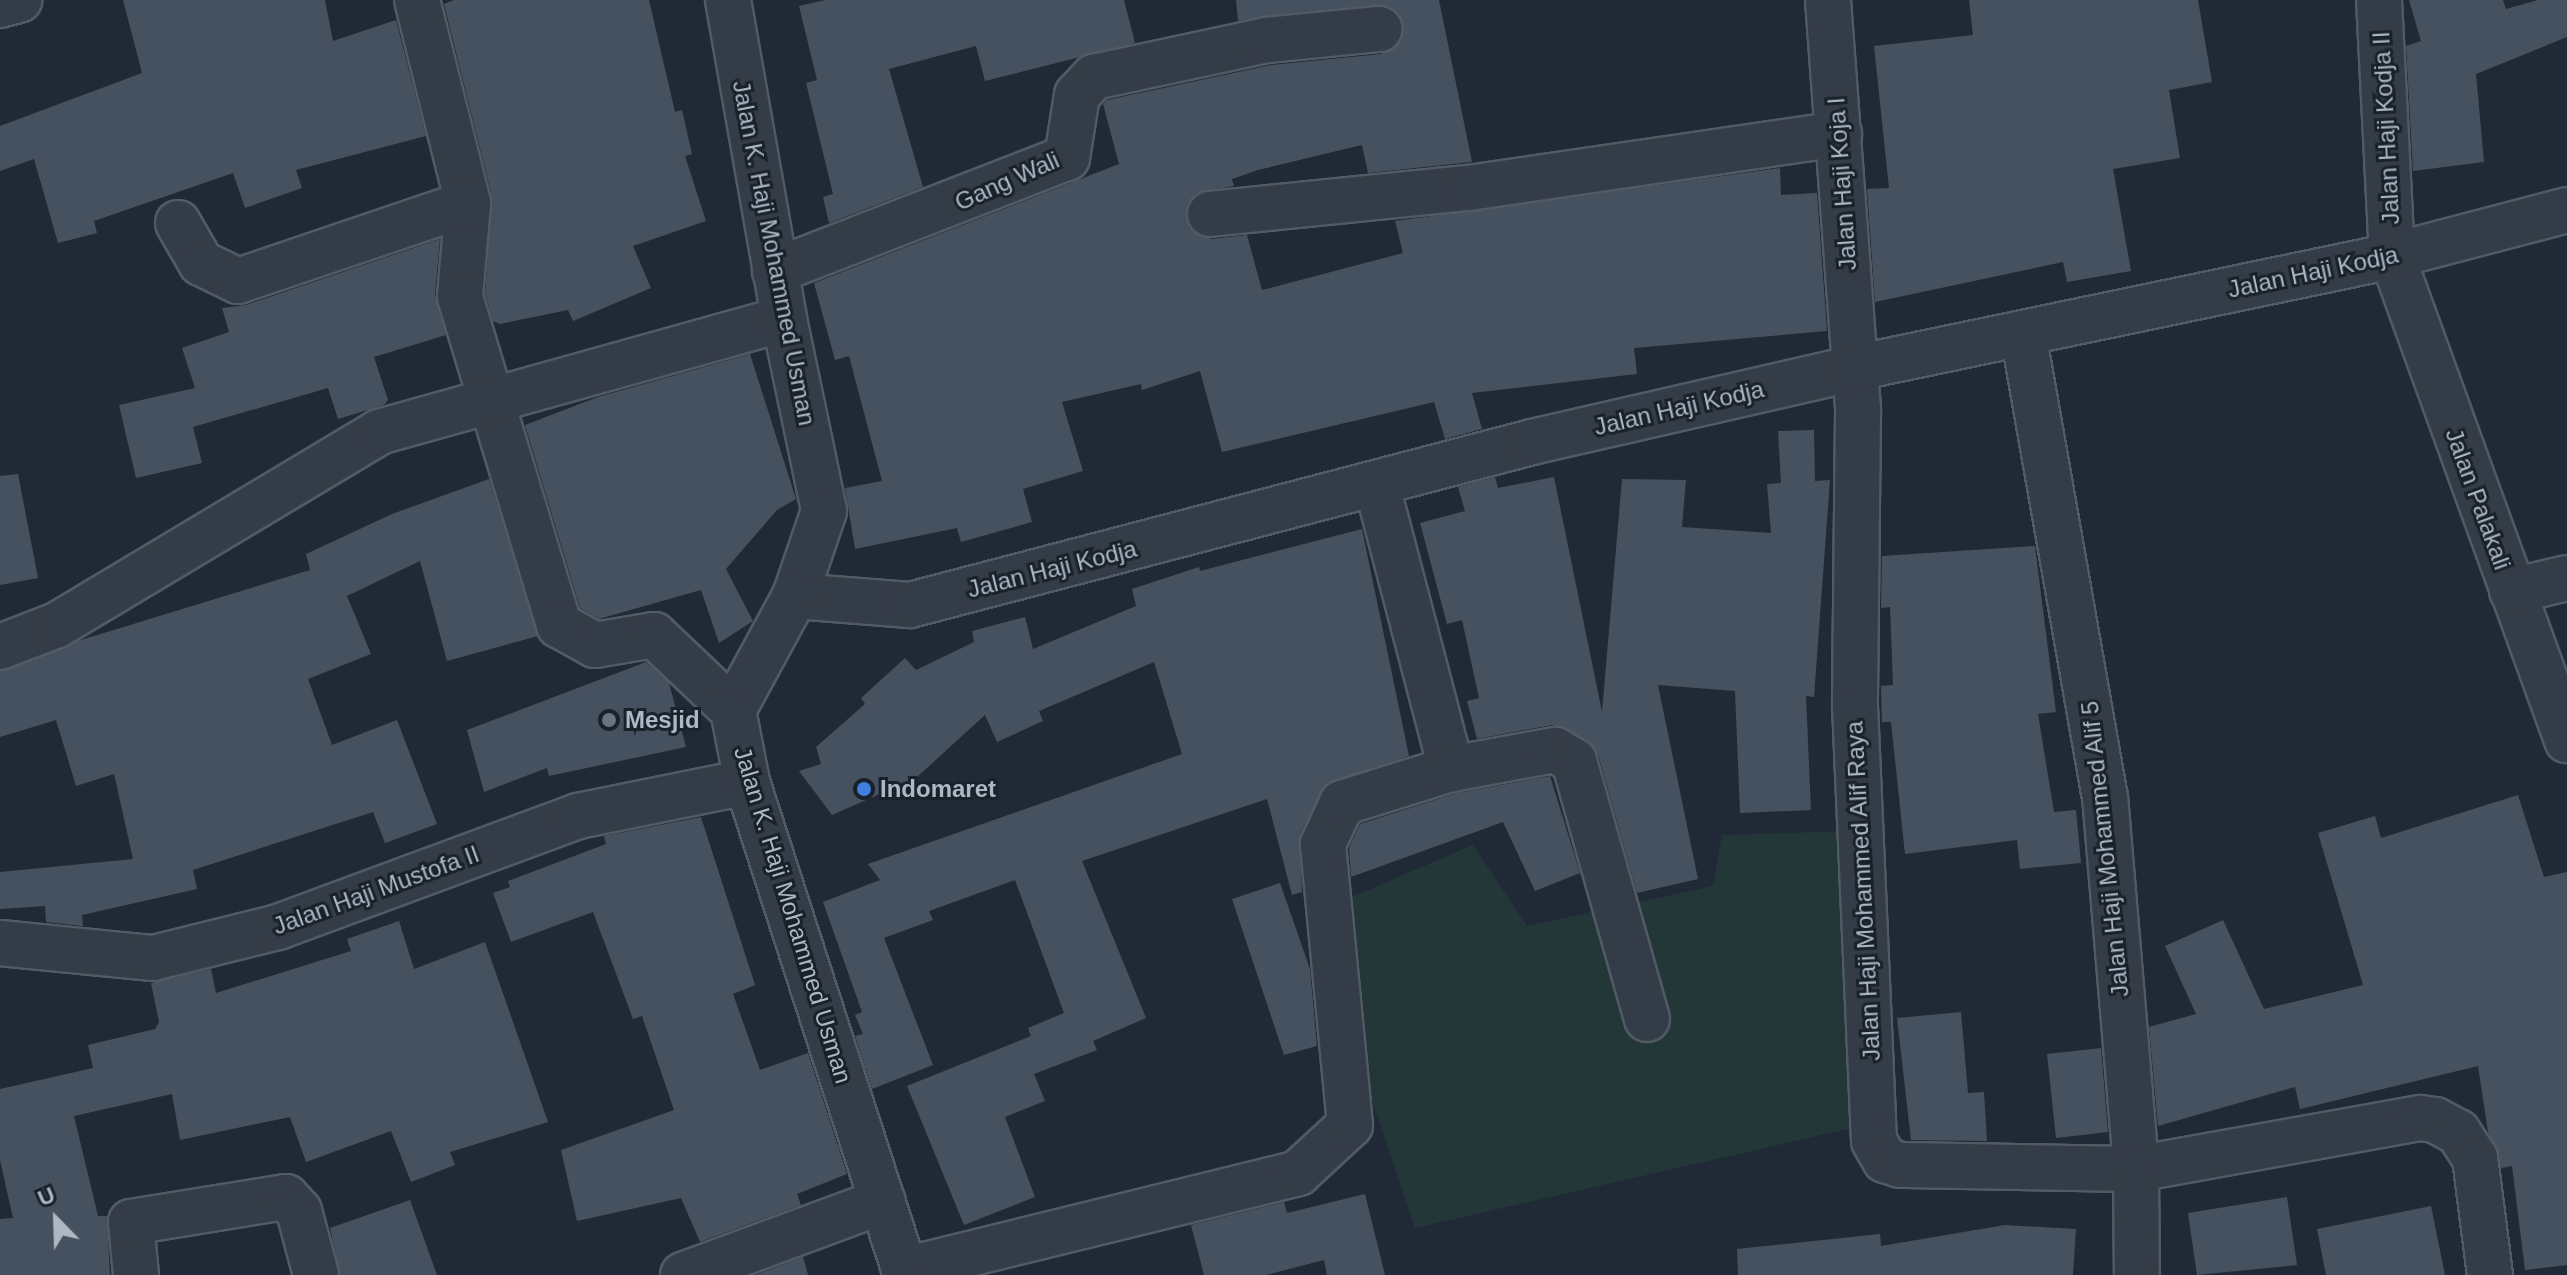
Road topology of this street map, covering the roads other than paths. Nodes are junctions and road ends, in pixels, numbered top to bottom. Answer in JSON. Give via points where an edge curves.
{"nodes":[{"id":1,"x":19,"y":0,"type":"edge"},
{"id":2,"x":417,"y":0,"type":"edge"},
{"id":3,"x":728,"y":0,"type":"edge"},
{"id":4,"x":1828,"y":0,"type":"edge"},
{"id":5,"x":2379,"y":0,"type":"edge"},
{"id":6,"x":0,"y":5,"type":"edge"},
{"id":7,"x":1379,"y":29,"type":"dead end"},
{"id":8,"x":1839,"y":134,"type":"junction"},
{"id":9,"x":468,"y":203,"type":"junction"},
{"id":10,"x":2567,"y":210,"type":"edge"},
{"id":11,"x":1210,"y":214,"type":"dead end"},
{"id":12,"x":178,"y":223,"type":"dead end"},
{"id":13,"x":2392,"y":256,"type":"junction"},
{"id":14,"x":775,"y":271,"type":"junction"},
{"id":15,"x":784,"y":319,"type":"junction"},
{"id":16,"x":2023,"y":333,"type":"junction"},
{"id":17,"x":1855,"y":368,"type":"junction"},
{"id":18,"x":493,"y":398,"type":"junction"},
{"id":19,"x":1377,"y":486,"type":"junction"},
{"id":20,"x":2567,"y":578,"type":"edge"},
{"id":21,"x":2512,"y":591,"type":"junction"},
{"id":22,"x":795,"y":596,"type":"junction"},
{"id":23,"x":0,"y":647,"type":"edge"},
{"id":24,"x":733,"y":710,"type":"junction"},
{"id":25,"x":2567,"y":740,"type":"edge"},
{"id":26,"x":1451,"y":769,"type":"junction"},
{"id":27,"x":747,"y":782,"type":"junction"},
{"id":28,"x":0,"y":943,"type":"edge"},
{"id":29,"x":1647,"y":1019,"type":"dead end"},
{"id":30,"x":2136,"y":1169,"type":"junction"},
{"id":31,"x":883,"y":1201,"type":"junction"},
{"id":32,"x":905,"y":1273,"type":"edge"},
{"id":33,"x":136,"y":1275,"type":"edge"},
{"id":34,"x":316,"y":1275,"type":"edge"},
{"id":35,"x":683,"y":1275,"type":"edge"},
{"id":36,"x":2137,"y":1275,"type":"edge"},
{"id":37,"x":2490,"y":1275,"type":"edge"}],
"edges":[{"from":1,"to":6,"type":"street"},
{"from":2,"to":9,"type":"street"},
{"from":3,"to":14,"type":"street","name":"Jalan K. Haji Mohammed Usman"},
{"from":4,"to":8,"type":"street","name":"Jalan Haji Koja I"},
{"from":5,"to":13,"type":"street","name":"Jalan Haji Kodja II"},
{"from":7,"to":14,"type":"street","name":"Gang Wali","via":[[1258,42],[1094,77],[1077,95],[1067,158]]},
{"from":8,"to":11,"type":"street","via":[[1468,188]]},
{"from":8,"to":17,"type":"street","name":"Jalan Haji Koja I"},
{"from":9,"to":12,"type":"street","via":[[238,281],[201,263]]},
{"from":9,"to":18,"type":"street","via":[[460,297]]},
{"from":10,"to":13,"type":"street","name":"Jalan Haji Kodja"},
{"from":13,"to":16,"type":"street","name":"Jalan Haji Kodja"},
{"from":13,"to":21,"type":"street","name":"Jalan Palakali"},
{"from":14,"to":15,"type":"street","name":"Jalan K. Haji Mohammed Usman"},
{"from":15,"to":18,"type":"street"},
{"from":15,"to":22,"type":"street","name":"Jalan K. Haji Mohammed Usman","via":[[824,511]]},
{"from":16,"to":17,"type":"street","name":"Jalan Haji Kodja"},
{"from":16,"to":30,"type":"street","name":"Jalan Haji Mohammed Alif 5","via":[[2105,796]]},
{"from":17,"to":19,"type":"street","name":"Jalan Haji Kodja","via":[[1532,442]]},
{"from":17,"to":30,"type":"street","name":"Jalan Haji Mohammed Alif Raya","via":[[1855,706],[1874,1141],[1885,1160],[1900,1165]]},
{"from":18,"to":23,"type":"street","via":[[379,432],[57,625]]},
{"from":18,"to":24,"type":"street","via":[[559,625],[595,645],[654,635]]},
{"from":19,"to":22,"type":"street","name":"Jalan Haji Kodja","via":[[910,605]]},
{"from":19,"to":26,"type":"street"},
{"from":20,"to":21,"type":"street"},
{"from":21,"to":25,"type":"street","name":"Jalan Palakali"},
{"from":22,"to":24,"type":"street","name":"Jalan K. Haji Mohammed Usman"},
{"from":24,"to":27,"type":"street","name":"Jalan K. Haji Mohammed Usman"},
{"from":26,"to":29,"type":"street","via":[[1555,750],[1574,761]]},
{"from":26,"to":32,"type":"street","via":[[1342,803],[1323,844],[1350,1125],[1298,1173]]},
{"from":27,"to":28,"type":"street","name":"Jalan Haji Mustofa II","via":[[578,816],[278,927],[153,958]]},
{"from":27,"to":31,"type":"street","name":"Jalan K. Haji Mohammed Usman"},
{"from":30,"to":36,"type":"street","name":"Jalan Haji Mohammed Alif 5"},
{"from":30,"to":37,"type":"street","name":"Jalan Haji Mohammed Alif Raya","via":[[2420,1118],[2435,1120],[2458,1132],[2475,1158]]},
{"from":31,"to":32,"type":"street","name":"Jalan K. Haji Mohammed Usman"},
{"from":31,"to":35,"type":"street"},
{"from":33,"to":34,"type":"street","via":[[131,1222],[286,1197],[299,1211]]}]}
